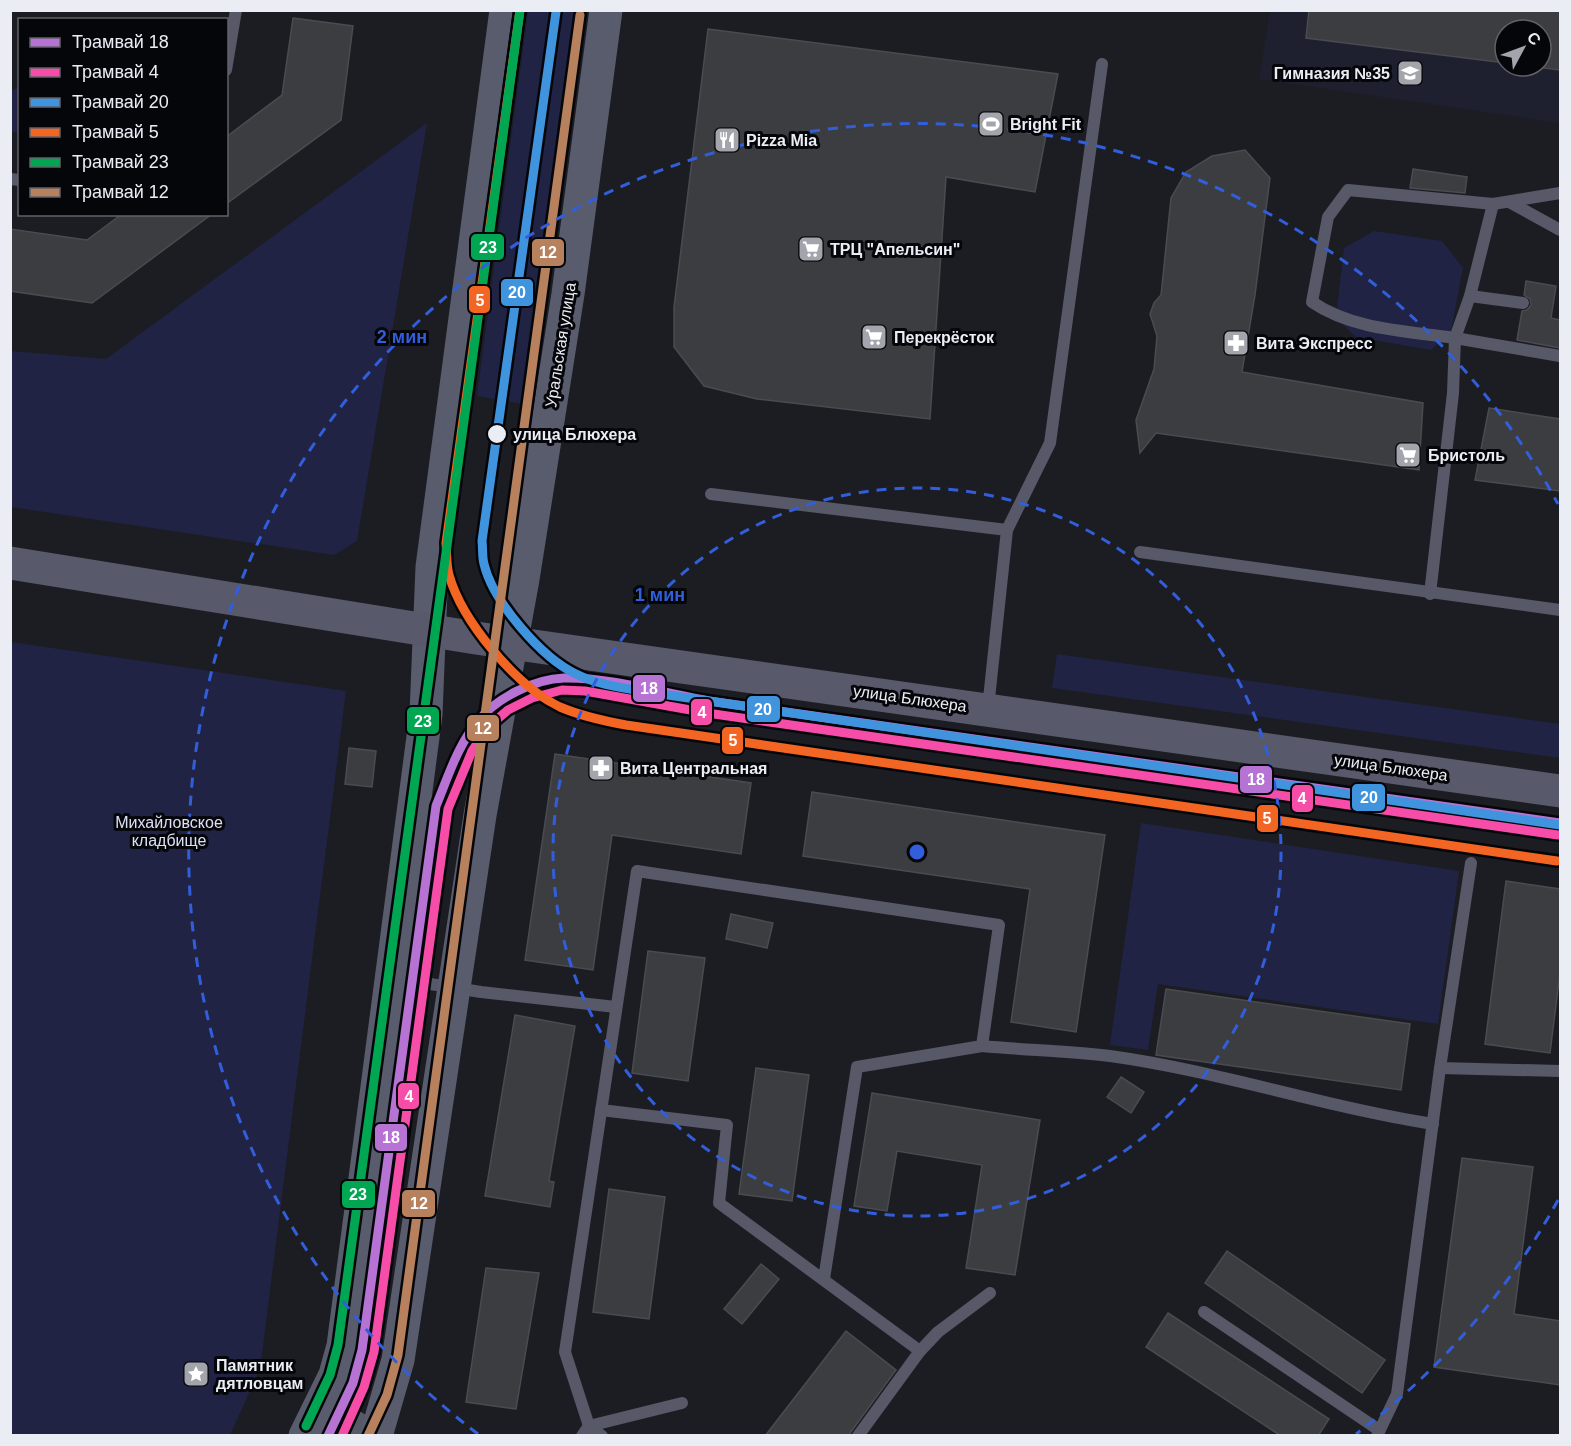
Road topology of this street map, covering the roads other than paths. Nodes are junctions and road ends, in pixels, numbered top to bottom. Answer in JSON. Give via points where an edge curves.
{"nodes":[{"id":1,"x":236,"y":10,"type":"edge"},
{"id":2,"x":506,"y":10,"type":"edge"},
{"id":3,"x":606,"y":10,"type":"edge"},
{"id":4,"x":228,"y":58,"type":"edge"},
{"id":5,"x":1102,"y":64,"type":"dead end"},
{"id":6,"x":1560,"y":193,"type":"edge"},
{"id":7,"x":1512,"y":203,"type":"junction"},
{"id":8,"x":1492,"y":204,"type":"junction"},
{"id":9,"x":1560,"y":230,"type":"edge"},
{"id":10,"x":1470,"y":296,"type":"junction"},
{"id":11,"x":1523,"y":303,"type":"dead end"},
{"id":12,"x":1455,"y":338,"type":"junction"},
{"id":13,"x":1560,"y":356,"type":"edge"},
{"id":14,"x":711,"y":495,"type":"dead end"},
{"id":15,"x":1007,"y":530,"type":"junction"},
{"id":16,"x":1140,"y":552,"type":"dead end"},
{"id":17,"x":10,"y":563,"type":"edge"},
{"id":18,"x":1431,"y":594,"type":"junction"},
{"id":19,"x":1560,"y":610,"type":"edge"},
{"id":20,"x":428,"y":630,"type":"junction"},
{"id":21,"x":512,"y":643,"type":"junction"},
{"id":22,"x":987,"y":709,"type":"junction"},
{"id":23,"x":1560,"y":791,"type":"edge"},
{"id":24,"x":1471,"y":863,"type":"dead end"},
{"id":25,"x":392,"y":978,"type":"junction"},
{"id":26,"x":454,"y":988,"type":"junction"},
{"id":27,"x":616,"y":1007,"type":"junction"},
{"id":28,"x":982,"y":1046,"type":"junction"},
{"id":29,"x":1440,"y":1068,"type":"junction"},
{"id":30,"x":1560,"y":1071,"type":"edge"},
{"id":31,"x":601,"y":1110,"type":"junction"},
{"id":32,"x":1433,"y":1124,"type":"junction"},
{"id":33,"x":824,"y":1279,"type":"junction"},
{"id":34,"x":990,"y":1293,"type":"dead end"},
{"id":35,"x":1204,"y":1312,"type":"dead end"},
{"id":36,"x":920,"y":1351,"type":"junction"},
{"id":37,"x":322,"y":1402,"type":"junction"},
{"id":38,"x":682,"y":1403,"type":"dead end"},
{"id":39,"x":585,"y":1431,"type":"edge"},
{"id":40,"x":1378,"y":1433,"type":"edge"},
{"id":41,"x":377,"y":1435,"type":"edge"},
{"id":42,"x":305,"y":1436,"type":"edge"},
{"id":43,"x":602,"y":1436,"type":"edge"},
{"id":44,"x":858,"y":1436,"type":"edge"}],
"edges":[{"from":1,"to":4,"type":"lane"},
{"from":2,"to":20,"type":"main road","via":[[432,567]]},
{"from":3,"to":21,"type":"main road","name":"Уральская улица","via":[[568,294]]},
{"from":5,"to":15,"type":"lane","via":[[1050,443]]},
{"from":6,"to":7,"type":"lane"},
{"from":7,"to":8,"type":"lane"},
{"from":7,"to":9,"type":"lane"},
{"from":8,"to":10,"type":"lane"},
{"from":8,"to":12,"type":"lane","via":[[1348,190],[1328,217],[1312,302],[1329,314],[1360,323]]},
{"from":10,"to":11,"type":"lane"},
{"from":10,"to":12,"type":"lane"},
{"from":12,"to":13,"type":"lane"},
{"from":12,"to":18,"type":"lane","via":[[1453,393]]},
{"from":14,"to":15,"type":"lane"},
{"from":15,"to":22,"type":"lane"},
{"from":16,"to":18,"type":"lane"},
{"from":17,"to":20,"type":"main road","name":"улица Блюхера"},
{"from":18,"to":19,"type":"lane"},
{"from":20,"to":21,"type":"main road","name":"улица Блюхера"},
{"from":20,"to":25,"type":"main road","via":[[426,714]]},
{"from":21,"to":22,"type":"main road","name":"улица Блюхера"},
{"from":21,"to":26,"type":"main road","name":"Уральская улица","via":[[480,815]]},
{"from":22,"to":23,"type":"main road","name":"улица Блюхера"},
{"from":24,"to":29,"type":"lane"},
{"from":25,"to":26,"type":"lane"},
{"from":25,"to":37,"type":"main road","via":[[343,1346]]},
{"from":26,"to":27,"type":"lane"},
{"from":26,"to":41,"type":"main road","name":"Уральская улица","via":[[398,1360]]},
{"from":27,"to":28,"type":"lane","via":[[637,871],[999,925]]},
{"from":27,"to":31,"type":"lane"},
{"from":28,"to":32,"type":"lane","via":[[1110,1056],[1299,1095],[1370,1114]]},
{"from":28,"to":33,"type":"lane","via":[[857,1067]]},
{"from":29,"to":30,"type":"lane"},
{"from":29,"to":32,"type":"lane"},
{"from":31,"to":33,"type":"lane","via":[[728,1125],[719,1203]]},
{"from":31,"to":39,"type":"lane","via":[[565,1352]]},
{"from":32,"to":40,"type":"lane","via":[[1397,1394]]},
{"from":33,"to":36,"type":"lane"},
{"from":34,"to":36,"type":"lane"},
{"from":35,"to":40,"type":"lane"},
{"from":36,"to":44,"type":"lane"},
{"from":37,"to":41,"type":"street"},
{"from":37,"to":42,"type":"main road"},
{"from":38,"to":39,"type":"lane"},
{"from":39,"to":43,"type":"lane"}]}
